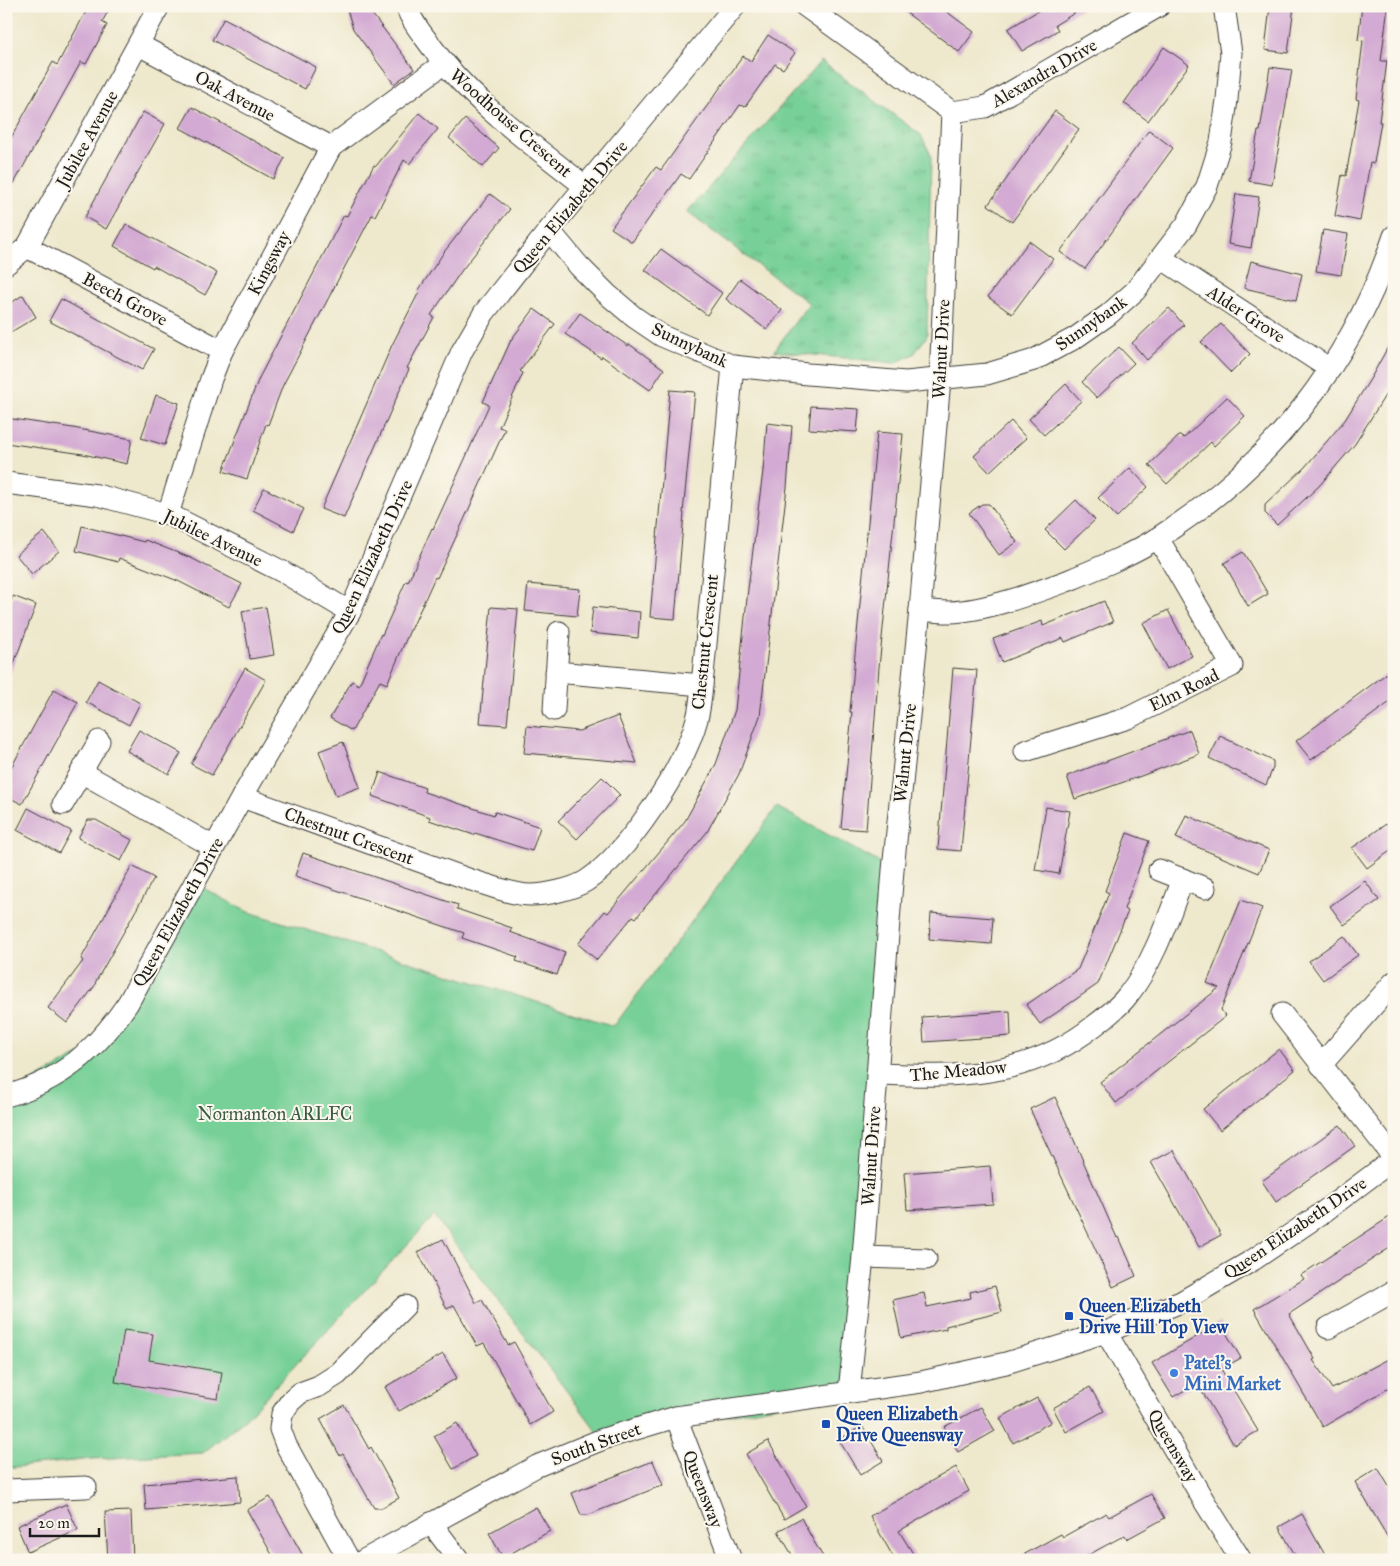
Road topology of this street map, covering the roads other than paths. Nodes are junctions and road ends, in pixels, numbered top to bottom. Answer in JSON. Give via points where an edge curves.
{"nodes":[{"id":1,"x":159,"y":6,"type":"edge"},
{"id":2,"x":406,"y":6,"type":"edge"},
{"id":3,"x":736,"y":6,"type":"edge"},
{"id":4,"x":805,"y":6,"type":"edge"},
{"id":5,"x":1159,"y":6,"type":"edge"},
{"id":6,"x":1224,"y":6,"type":"edge"},
{"id":7,"x":139,"y":45,"type":"junction"},
{"id":8,"x":443,"y":64,"type":"junction"},
{"id":9,"x":952,"y":112,"type":"junction"},
{"id":10,"x":331,"y":148,"type":"junction"},
{"id":11,"x":586,"y":187,"type":"junction"},
{"id":12,"x":549,"y":230,"type":"junction"},
{"id":13,"x":1394,"y":236,"type":"edge"},
{"id":14,"x":27,"y":247,"type":"junction"},
{"id":15,"x":1162,"y":258,"type":"junction"},
{"id":16,"x":6,"y":264,"type":"edge"},
{"id":17,"x":222,"y":351,"type":"junction"},
{"id":18,"x":733,"y":366,"type":"junction"},
{"id":19,"x":1330,"y":369,"type":"junction"},
{"id":20,"x":940,"y":379,"type":"junction"},
{"id":21,"x":6,"y":483,"type":"edge"},
{"id":22,"x":168,"y":514,"type":"junction"},
{"id":23,"x":1158,"y":538,"type":"junction"},
{"id":24,"x":920,"y":610,"type":"junction"},
{"id":25,"x":350,"y":612,"type":"junction"},
{"id":26,"x":559,"y":632,"type":"dead end"},
{"id":27,"x":556,"y":672,"type":"junction"},
{"id":28,"x":702,"y":685,"type":"junction"},
{"id":29,"x":554,"y":710,"type":"dead end"},
{"id":30,"x":99,"y":741,"type":"dead end"},
{"id":31,"x":1025,"y":751,"type":"dead end"},
{"id":32,"x":81,"y":772,"type":"junction"},
{"id":33,"x":242,"y":797,"type":"junction"},
{"id":34,"x":63,"y":804,"type":"dead end"},
{"id":35,"x":214,"y":847,"type":"junction"},
{"id":36,"x":1159,"y":870,"type":"dead end"},
{"id":37,"x":1183,"y":879,"type":"junction"},
{"id":38,"x":1205,"y":888,"type":"dead end"},
{"id":39,"x":1394,"y":982,"type":"edge"},
{"id":40,"x":1282,"y":1014,"type":"dead end"},
{"id":41,"x":1321,"y":1065,"type":"junction"},
{"id":42,"x":877,"y":1074,"type":"junction"},
{"id":43,"x":6,"y":1096,"type":"edge"},
{"id":44,"x":1394,"y":1158,"type":"edge"},
{"id":45,"x":863,"y":1257,"type":"junction"},
{"id":46,"x":926,"y":1259,"type":"dead end"},
{"id":47,"x":1394,"y":1291,"type":"edge"},
{"id":48,"x":404,"y":1306,"type":"dead end"},
{"id":49,"x":1328,"y":1328,"type":"dead end"},
{"id":50,"x":1106,"y":1332,"type":"junction"},
{"id":51,"x":849,"y":1392,"type":"junction"},
{"id":52,"x":676,"y":1418,"type":"junction"},
{"id":53,"x":86,"y":1486,"type":"dead end"},
{"id":54,"x":6,"y":1490,"type":"edge"},
{"id":55,"x":431,"y":1522,"type":"junction"},
{"id":56,"x":349,"y":1560,"type":"edge"},
{"id":57,"x":364,"y":1560,"type":"edge"},
{"id":58,"x":459,"y":1560,"type":"edge"},
{"id":59,"x":731,"y":1560,"type":"edge"},
{"id":60,"x":1242,"y":1560,"type":"edge"}],
"edges":[{"from":1,"to":7,"type":"street","name":"Jubilee Avenue"},
{"from":2,"to":8,"type":"street","name":"Woodhouse Crescent","via":[[410,18]]},
{"from":3,"to":11,"type":"street","name":"Queen Elizabeth Drive"},
{"from":4,"to":9,"type":"street"},
{"from":5,"to":9,"type":"street","name":"Alexandra Drive","via":[[985,107]]},
{"from":6,"to":15,"type":"street","name":"Sunnybank","via":[[1231,53],[1220,142],[1206,186],[1186,225]]},
{"from":7,"to":10,"type":"street","name":"Oak Avenue"},
{"from":7,"to":14,"type":"street","name":"Jubilee Avenue"},
{"from":8,"to":10,"type":"street","name":"Kingsway"},
{"from":8,"to":11,"type":"street","name":"Woodhouse Crescent","via":[[480,100]]},
{"from":9,"to":20,"type":"street","name":"Walnut Drive"},
{"from":10,"to":17,"type":"street","name":"Kingsway"},
{"from":11,"to":12,"type":"street","name":"Queen Elizabeth Drive"},
{"from":12,"to":18,"type":"street","name":"Sunnybank","via":[[601,289],[634,317],[662,336]]},
{"from":12,"to":25,"type":"street","name":"Queen Elizabeth Drive","via":[[484,313],[462,351]]},
{"from":13,"to":19,"type":"street","via":[[1357,326]]},
{"from":14,"to":16,"type":"street","name":"Jubilee Avenue"},
{"from":14,"to":17,"type":"street","name":"Beech Grove"},
{"from":15,"to":19,"type":"street","name":"Alder Grove"},
{"from":15,"to":20,"type":"street","name":"Sunnybank","via":[[1135,291],[1075,338],[1034,360],[987,374]]},
{"from":17,"to":22,"type":"street","name":"Kingsway"},
{"from":18,"to":20,"type":"street","name":"Sunnybank","via":[[906,382]]},
{"from":18,"to":28,"type":"street","name":"Chestnut Crescent"},
{"from":19,"to":23,"type":"street","via":[[1308,402],[1244,472],[1196,512]]},
{"from":20,"to":24,"type":"street","name":"Walnut Drive"},
{"from":21,"to":22,"type":"street","name":"Jubilee Avenue","via":[[97,495]]},
{"from":22,"to":25,"type":"street","name":"Jubilee Avenue","via":[[282,572]]},
{"from":23,"to":24,"type":"street","via":[[1093,570],[1040,591],[951,612]]},
{"from":23,"to":31,"type":"street","name":"Elm Road","via":[[1232,666],[1128,718]]},
{"from":24,"to":42,"type":"street","name":"Walnut Drive","via":[[893,870]]},
{"from":25,"to":33,"type":"street","name":"Queen Elizabeth Drive"},
{"from":26,"to":27,"type":"street"},
{"from":27,"to":28,"type":"street"},
{"from":27,"to":29,"type":"street"},
{"from":28,"to":33,"type":"street","name":"Chestnut Crescent","via":[[697,719],[684,753],[660,796],[610,861],[585,881],[559,891],[530,895],[500,889]]},
{"from":30,"to":32,"type":"street"},
{"from":32,"to":34,"type":"street"},
{"from":32,"to":35,"type":"street"},
{"from":33,"to":35,"type":"street","name":"Queen Elizabeth Drive"},
{"from":35,"to":43,"type":"street","name":"Queen Elizabeth Drive","via":[[128,1003],[110,1028],[67,1068],[44,1082]]},
{"from":36,"to":37,"type":"street"},
{"from":37,"to":38,"type":"street"},
{"from":37,"to":42,"type":"street","name":"The Meadow","via":[[1146,966],[1128,996],[1079,1038],[1038,1060],[998,1071],[937,1076]]},
{"from":39,"to":41,"type":"street"},
{"from":40,"to":41,"type":"street"},
{"from":41,"to":44,"type":"street"},
{"from":42,"to":45,"type":"street","name":"Walnut Drive"},
{"from":44,"to":50,"type":"street","name":"Queen Elizabeth Drive","via":[[1253,1260],[1181,1302]]},
{"from":45,"to":46,"type":"street"},
{"from":45,"to":51,"type":"street","name":"Walnut Drive"},
{"from":47,"to":49,"type":"street"},
{"from":48,"to":56,"type":"street","via":[[338,1374],[319,1386],[300,1392],[282,1414],[280,1429],[286,1445]]},
{"from":50,"to":51,"type":"street","name":"Queen Elizabeth Drive","via":[[1006,1364],[921,1382]]},
{"from":50,"to":60,"type":"street","name":"Queensway"},
{"from":51,"to":52,"type":"street","name":"South Street"},
{"from":52,"to":55,"type":"street","name":"South Street","via":[[603,1439],[537,1466]]},
{"from":52,"to":59,"type":"street","name":"Queensway"},
{"from":53,"to":54,"type":"street"},
{"from":55,"to":57,"type":"street","name":"South Street"},
{"from":55,"to":58,"type":"street"}]}
